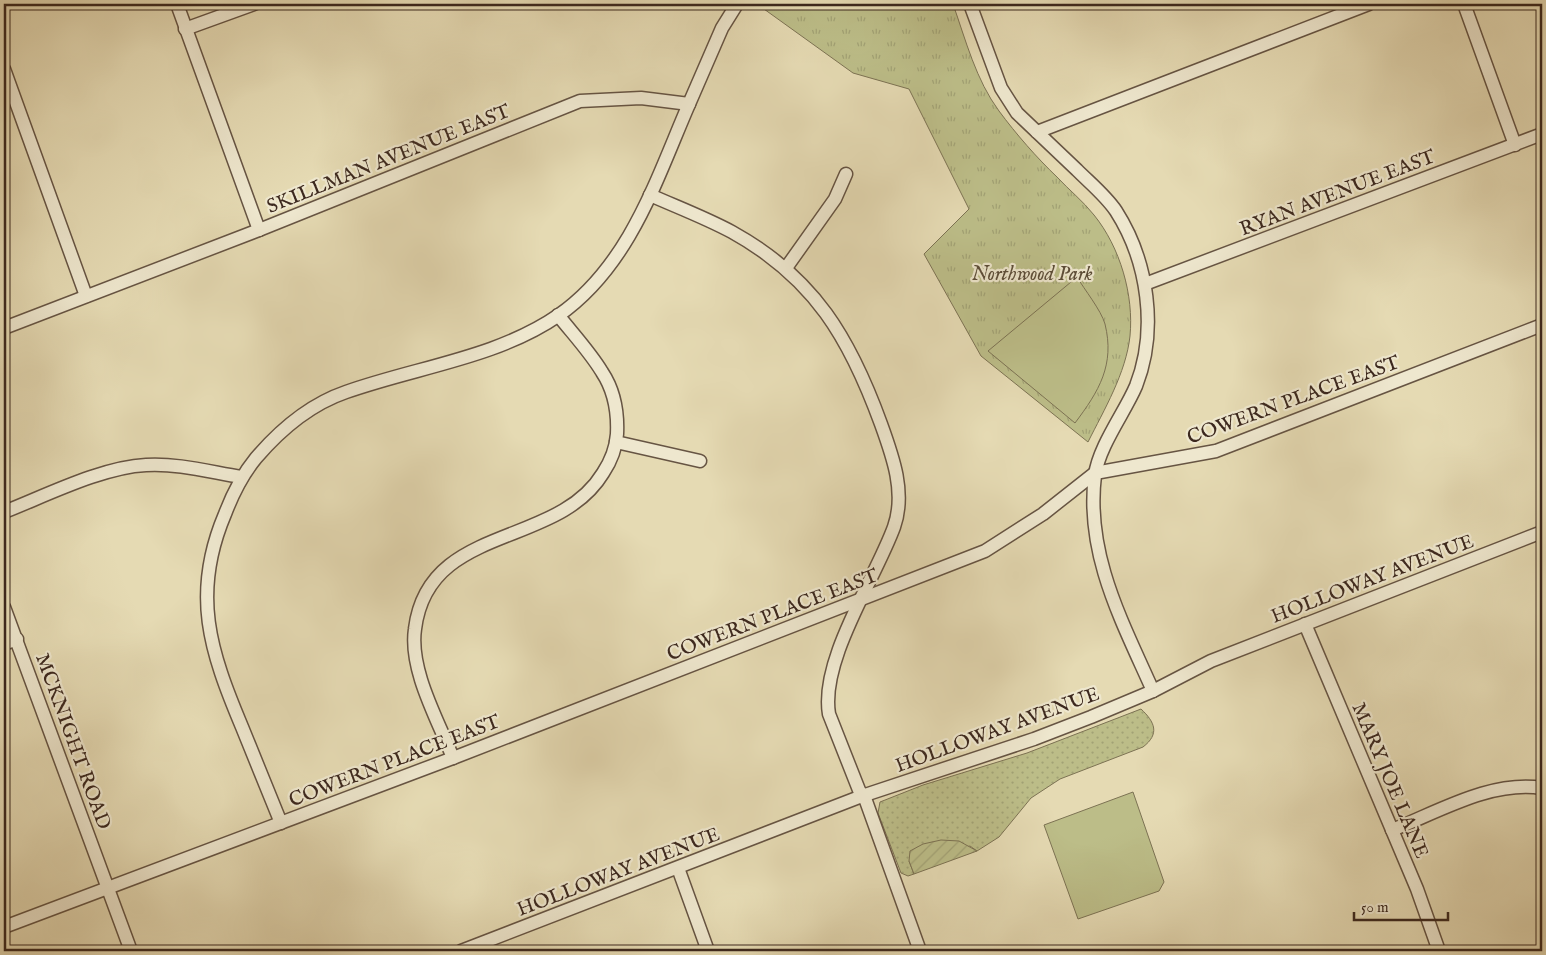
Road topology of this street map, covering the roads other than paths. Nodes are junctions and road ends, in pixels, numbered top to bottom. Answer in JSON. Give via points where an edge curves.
{"nodes":[{"id":1,"x":177,"y":4,"type":"edge"},
{"id":2,"x":254,"y":4,"type":"edge"},
{"id":3,"x":736,"y":4,"type":"edge"},
{"id":4,"x":970,"y":4,"type":"edge"},
{"id":5,"x":1369,"y":4,"type":"edge"},
{"id":6,"x":1464,"y":4,"type":"edge"},
{"id":7,"x":185,"y":29,"type":"junction"},
{"id":8,"x":4,"y":69,"type":"edge"},
{"id":9,"x":689,"y":104,"type":"junction"},
{"id":10,"x":1037,"y":132,"type":"junction"},
{"id":11,"x":1542,"y":134,"type":"edge"},
{"id":12,"x":1515,"y":145,"type":"junction"},
{"id":13,"x":846,"y":174,"type":"dead end"},
{"id":14,"x":650,"y":195,"type":"junction"},
{"id":15,"x":259,"y":230,"type":"junction"},
{"id":16,"x":786,"y":268,"type":"junction"},
{"id":17,"x":1145,"y":284,"type":"junction"},
{"id":18,"x":86,"y":296,"type":"junction"},
{"id":19,"x":558,"y":315,"type":"junction"},
{"id":20,"x":1542,"y":325,"type":"edge"},
{"id":21,"x":4,"y":328,"type":"edge"},
{"id":22,"x":616,"y":442,"type":"junction"},
{"id":23,"x":700,"y":461,"type":"dead end"},
{"id":24,"x":1095,"y":473,"type":"junction"},
{"id":25,"x":241,"y":477,"type":"junction"},
{"id":26,"x":4,"y":512,"type":"edge"},
{"id":27,"x":1542,"y":532,"type":"edge"},
{"id":28,"x":860,"y":599,"type":"junction"},
{"id":29,"x":4,"y":606,"type":"edge"},
{"id":30,"x":1305,"y":624,"type":"junction"},
{"id":31,"x":16,"y":639,"type":"junction"},
{"id":32,"x":4,"y":644,"type":"edge"},
{"id":33,"x":1153,"y":691,"type":"junction"},
{"id":34,"x":453,"y":758,"type":"junction"},
{"id":35,"x":1542,"y":788,"type":"edge"},
{"id":36,"x":862,"y":796,"type":"junction"},
{"id":37,"x":281,"y":823,"type":"junction"},
{"id":38,"x":1392,"y":830,"type":"junction"},
{"id":39,"x":678,"y":868,"type":"junction"},
{"id":40,"x":108,"y":890,"type":"junction"},
{"id":41,"x":4,"y":927,"type":"edge"},
{"id":42,"x":131,"y":951,"type":"edge"},
{"id":43,"x":461,"y":951,"type":"edge"},
{"id":44,"x":708,"y":951,"type":"edge"},
{"id":45,"x":920,"y":951,"type":"edge"},
{"id":46,"x":1439,"y":951,"type":"edge"}],
"edges":[{"from":1,"to":7,"type":"street"},
{"from":2,"to":7,"type":"street"},
{"from":3,"to":9,"type":"street"},
{"from":4,"to":10,"type":"street","via":[[1001,88],[1017,113]]},
{"from":5,"to":10,"type":"street"},
{"from":6,"to":12,"type":"street"},
{"from":7,"to":15,"type":"street"},
{"from":8,"to":18,"type":"street"},
{"from":9,"to":14,"type":"street"},
{"from":9,"to":15,"type":"street","name":"SKILLMAN AVENUE EAST","via":[[641,98],[580,101]]},
{"from":10,"to":17,"type":"street","via":[[1115,210],[1138,259]]},
{"from":11,"to":12,"type":"street","name":"RYAN AVENUE EAST"},
{"from":12,"to":17,"type":"street","name":"RYAN AVENUE EAST"},
{"from":13,"to":16,"type":"street","via":[[836,199]]},
{"from":14,"to":16,"type":"street","via":[[733,233]]},
{"from":14,"to":19,"type":"street","via":[[619,254],[599,279]]},
{"from":15,"to":18,"type":"street","name":"SKILLMAN AVENUE EAST"},
{"from":16,"to":28,"type":"street","via":[[816,300],[850,348],[897,472],[899,490],[894,526]]},
{"from":17,"to":24,"type":"street","via":[[1147,327],[1143,362],[1136,385]]},
{"from":18,"to":21,"type":"street","name":"SKILLMAN AVENUE EAST"},
{"from":19,"to":22,"type":"street","via":[[602,372],[610,389],[618,424]]},
{"from":19,"to":25,"type":"street","via":[[497,347],[345,392],[320,404],[276,436]]},
{"from":20,"to":24,"type":"street","name":"COWERN PLACE EAST","via":[[1216,451]]},
{"from":22,"to":23,"type":"street"},
{"from":22,"to":34,"type":"street","via":[[608,466],[598,481],[572,506],[557,516],[458,557],[444,569],[423,598],[415,629],[417,665]]},
{"from":24,"to":28,"type":"street","name":"COWERN PLACE EAST","via":[[1043,514],[985,551]]},
{"from":24,"to":33,"type":"street","via":[[1094,534],[1109,592]]},
{"from":25,"to":26,"type":"street","via":[[168,465],[130,467],[101,474]]},
{"from":25,"to":37,"type":"street","via":[[216,534],[211,556],[207,583],[209,631],[222,680]]},
{"from":27,"to":30,"type":"street","name":"HOLLOWAY AVENUE"},
{"from":28,"to":34,"type":"street","name":"COWERN PLACE EAST"},
{"from":28,"to":36,"type":"street","via":[[831,672],[827,701],[829,714]]},
{"from":29,"to":31,"type":"street","name":"MCKNIGHT ROAD"},
{"from":30,"to":33,"type":"street","name":"HOLLOWAY AVENUE","via":[[1211,660]]},
{"from":30,"to":38,"type":"street","name":"MARY JOE LANE"},
{"from":31,"to":32,"type":"street"},
{"from":31,"to":40,"type":"street","name":"MCKNIGHT ROAD"},
{"from":33,"to":36,"type":"street","name":"HOLLOWAY AVENUE","via":[[1034,739]]},
{"from":34,"to":37,"type":"street","name":"COWERN PLACE EAST"},
{"from":35,"to":38,"type":"street","via":[[1487,792]]},
{"from":36,"to":39,"type":"street","name":"HOLLOWAY AVENUE"},
{"from":36,"to":45,"type":"street"},
{"from":37,"to":40,"type":"street","name":"COWERN PLACE EAST"},
{"from":38,"to":46,"type":"street","name":"MARY JOE LANE"},
{"from":39,"to":43,"type":"street","name":"HOLLOWAY AVENUE"},
{"from":39,"to":44,"type":"street"},
{"from":40,"to":41,"type":"street","name":"COWERN PLACE EAST"},
{"from":40,"to":42,"type":"street","name":"MCKNIGHT ROAD"}]}
